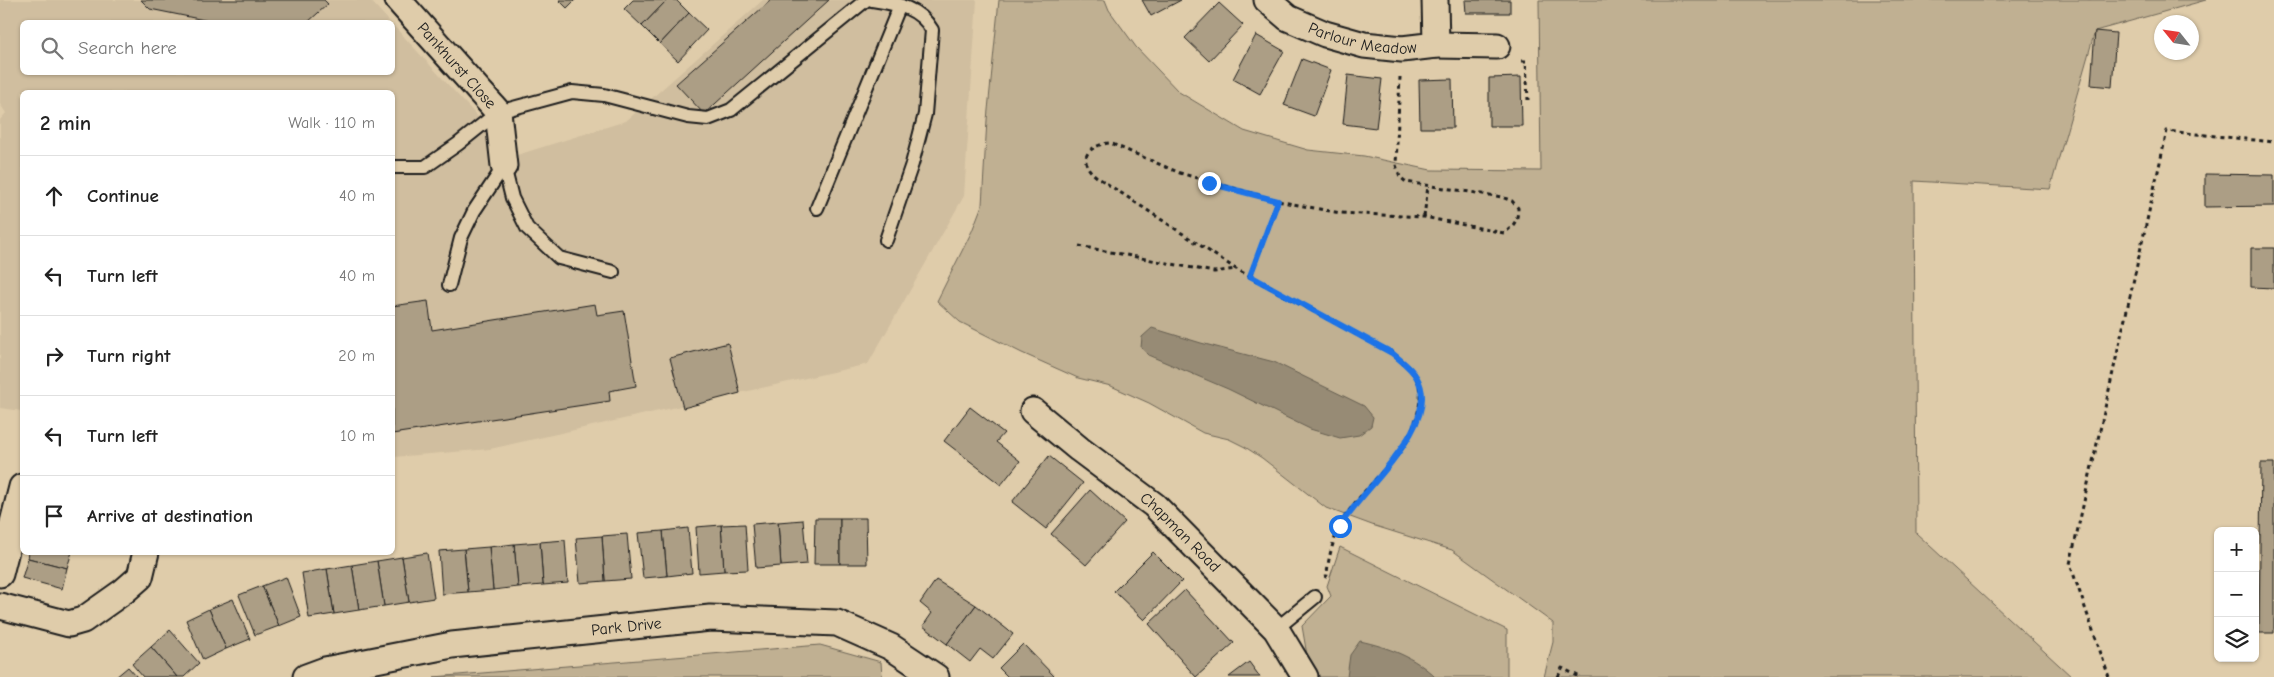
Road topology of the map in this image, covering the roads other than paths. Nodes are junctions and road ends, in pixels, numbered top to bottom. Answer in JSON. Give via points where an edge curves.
{"nodes":[{"id":1,"x":398,"y":0,"type":"edge"},
{"id":2,"x":866,"y":0,"type":"edge"},
{"id":3,"x":872,"y":0,"type":"edge"},
{"id":4,"x":1267,"y":0,"type":"edge"},
{"id":5,"x":1435,"y":0,"type":"edge"},
{"id":6,"x":900,"y":5,"type":"junction"},
{"id":7,"x":1436,"y":45,"type":"junction"},
{"id":8,"x":1497,"y":46,"type":"dead end"},
{"id":9,"x":498,"y":112,"type":"junction"},
{"id":10,"x":504,"y":166,"type":"junction"},
{"id":11,"x":395,"y":167,"type":"edge"},
{"id":12,"x":817,"y":208,"type":"dead end"},
{"id":13,"x":886,"y":240,"type":"dead end"},
{"id":14,"x":613,"y":272,"type":"dead end"},
{"id":15,"x":449,"y":285,"type":"dead end"},
{"id":16,"x":1033,"y":411,"type":"dead end"},
{"id":17,"x":20,"y":495,"type":"edge"},
{"id":18,"x":145,"y":555,"type":"edge"},
{"id":19,"x":0,"y":574,"type":"edge"},
{"id":20,"x":1315,"y":597,"type":"dead end"},
{"id":21,"x":0,"y":606,"type":"edge"},
{"id":22,"x":1276,"y":629,"type":"junction"},
{"id":23,"x":306,"y":677,"type":"edge"},
{"id":24,"x":936,"y":677,"type":"edge"},
{"id":25,"x":1305,"y":677,"type":"edge"}],
"edges":[{"from":1,"to":9,"type":"street","name":"Pankhurst Close"},
{"from":2,"to":9,"type":"lane","via":[[731,110],[708,120],[604,95],[572,92]]},
{"from":3,"to":6,"type":"lane"},
{"from":4,"to":7,"type":"street","name":"Parlour Meadow","via":[[1288,18],[1325,34],[1364,45],[1402,48]]},
{"from":5,"to":7,"type":"street","name":"Parlour Meadow"},
{"from":6,"to":12,"type":"lane"},
{"from":6,"to":13,"type":"lane","via":[[920,14],[932,30],[925,114]]},
{"from":7,"to":8,"type":"street","name":"Parlour Meadow"},
{"from":9,"to":10,"type":"street","name":"Pankhurst Close"},
{"from":9,"to":11,"type":"lane","via":[[425,167]]},
{"from":10,"to":14,"type":"lane","via":[[512,198],[527,228],[559,258]]},
{"from":10,"to":15,"type":"lane","via":[[474,211],[461,238]]},
{"from":16,"to":22,"type":"street","name":"Chapman Road","via":[[1154,505]]},
{"from":17,"to":19,"type":"street"},
{"from":18,"to":21,"type":"street","via":[[140,577],[84,620],[69,624]]},
{"from":20,"to":22,"type":"lane"},
{"from":22,"to":25,"type":"street","name":"Chapman Road"},
{"from":23,"to":24,"type":"street","name":"Park Drive","via":[[325,670],[452,645],[710,618],[837,623],[891,647]]}]}
